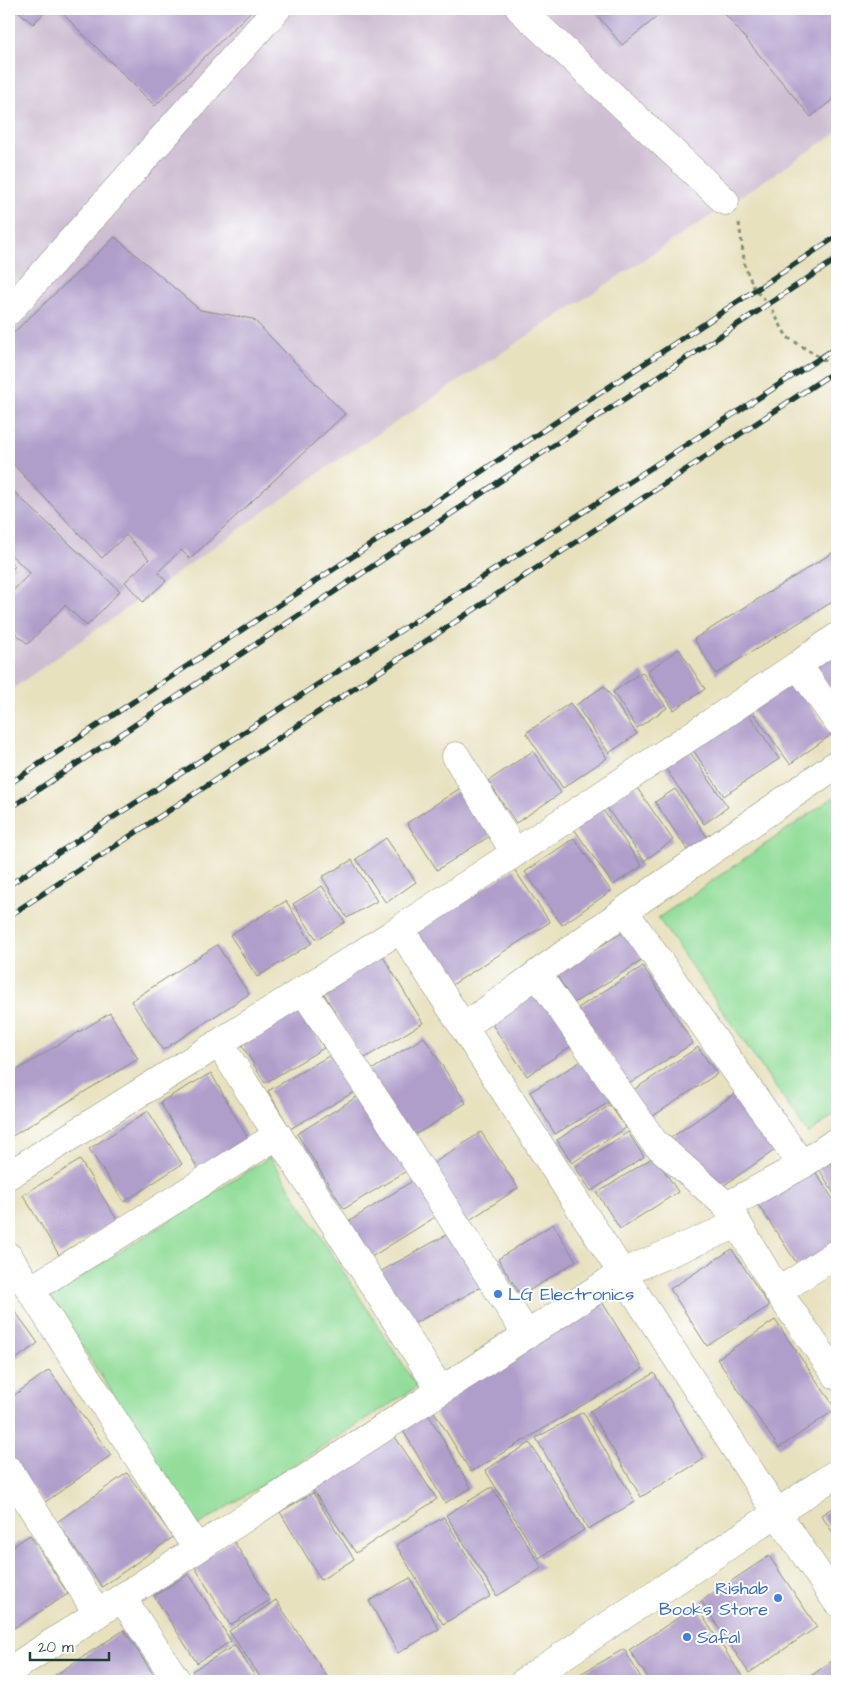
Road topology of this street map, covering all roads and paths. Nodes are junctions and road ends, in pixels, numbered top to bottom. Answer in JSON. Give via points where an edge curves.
{"nodes":[{"id":1,"x":277,"y":9,"type":"edge"},
{"id":2,"x":520,"y":9,"type":"edge"},
{"id":3,"x":725,"y":201,"type":"joint"},
{"id":4,"x":9,"y":311,"type":"edge"},
{"id":5,"x":837,"y":370,"type":"edge"},
{"id":6,"x":837,"y":637,"type":"edge"},
{"id":7,"x":798,"y":665,"type":"junction"},
{"id":8,"x":837,"y":721,"type":"edge"},
{"id":9,"x":456,"y":756,"type":"dead end"},
{"id":10,"x":837,"y":764,"type":"edge"},
{"id":11,"x":515,"y":853,"type":"junction"},
{"id":12,"x":624,"y":911,"type":"junction"},
{"id":13,"x":400,"y":929,"type":"junction"},
{"id":14,"x":537,"y":974,"type":"junction"},
{"id":15,"x":303,"y":990,"type":"junction"},
{"id":16,"x":464,"y":1027,"type":"junction"},
{"id":17,"x":219,"y":1043,"type":"junction"},
{"id":18,"x":278,"y":1135,"type":"junction"},
{"id":19,"x":837,"y":1141,"type":"edge"},
{"id":20,"x":802,"y":1165,"type":"junction"},
{"id":21,"x":9,"y":1175,"type":"edge"},
{"id":22,"x":733,"y":1215,"type":"junction"},
{"id":23,"x":837,"y":1253,"type":"edge"},
{"id":24,"x":9,"y":1257,"type":"edge"},
{"id":25,"x":622,"y":1273,"type":"junction"},
{"id":26,"x":30,"y":1290,"type":"junction"},
{"id":27,"x":778,"y":1292,"type":"junction"},
{"id":28,"x":527,"y":1335,"type":"junction"},
{"id":29,"x":837,"y":1376,"type":"edge"},
{"id":30,"x":441,"y":1391,"type":"junction"},
{"id":31,"x":9,"y":1470,"type":"edge"},
{"id":32,"x":837,"y":1472,"type":"edge"},
{"id":33,"x":777,"y":1513,"type":"junction"},
{"id":34,"x":197,"y":1548,"type":"junction"},
{"id":35,"x":122,"y":1598,"type":"junction"},
{"id":36,"x":837,"y":1602,"type":"edge"},
{"id":37,"x":97,"y":1613,"type":"junction"},
{"id":38,"x":9,"y":1671,"type":"edge"},
{"id":39,"x":176,"y":1681,"type":"edge"},
{"id":40,"x":524,"y":1681,"type":"edge"}],
"edges":[{"from":1,"to":4,"type":"street"},
{"from":2,"to":3,"type":"street"},
{"from":3,"to":5,"type":"path","via":[[736,213],[745,267],[755,290],[769,304],[787,338]]},
{"from":6,"to":7,"type":"street"},
{"from":7,"to":8,"type":"street"},
{"from":7,"to":11,"type":"street"},
{"from":9,"to":11,"type":"street"},
{"from":10,"to":12,"type":"street"},
{"from":11,"to":13,"type":"street"},
{"from":12,"to":14,"type":"street"},
{"from":12,"to":20,"type":"street"},
{"from":13,"to":15,"type":"street"},
{"from":13,"to":16,"type":"street"},
{"from":14,"to":16,"type":"street"},
{"from":14,"to":22,"type":"street","via":[[654,1142]]},
{"from":15,"to":17,"type":"street"},
{"from":15,"to":28,"type":"street"},
{"from":16,"to":25,"type":"street"},
{"from":17,"to":18,"type":"street"},
{"from":17,"to":21,"type":"street"},
{"from":18,"to":26,"type":"street"},
{"from":18,"to":30,"type":"street"},
{"from":19,"to":20,"type":"street"},
{"from":20,"to":22,"type":"street"},
{"from":22,"to":25,"type":"street"},
{"from":22,"to":27,"type":"street"},
{"from":23,"to":27,"type":"street"},
{"from":24,"to":26,"type":"street"},
{"from":25,"to":28,"type":"street"},
{"from":25,"to":33,"type":"street"},
{"from":26,"to":34,"type":"street"},
{"from":27,"to":29,"type":"street"},
{"from":28,"to":30,"type":"street"},
{"from":30,"to":34,"type":"street"},
{"from":31,"to":37,"type":"street"},
{"from":32,"to":33,"type":"street"},
{"from":33,"to":36,"type":"street"},
{"from":33,"to":40,"type":"street"},
{"from":34,"to":35,"type":"street"},
{"from":35,"to":37,"type":"street"},
{"from":35,"to":39,"type":"street"},
{"from":37,"to":38,"type":"street"}]}
